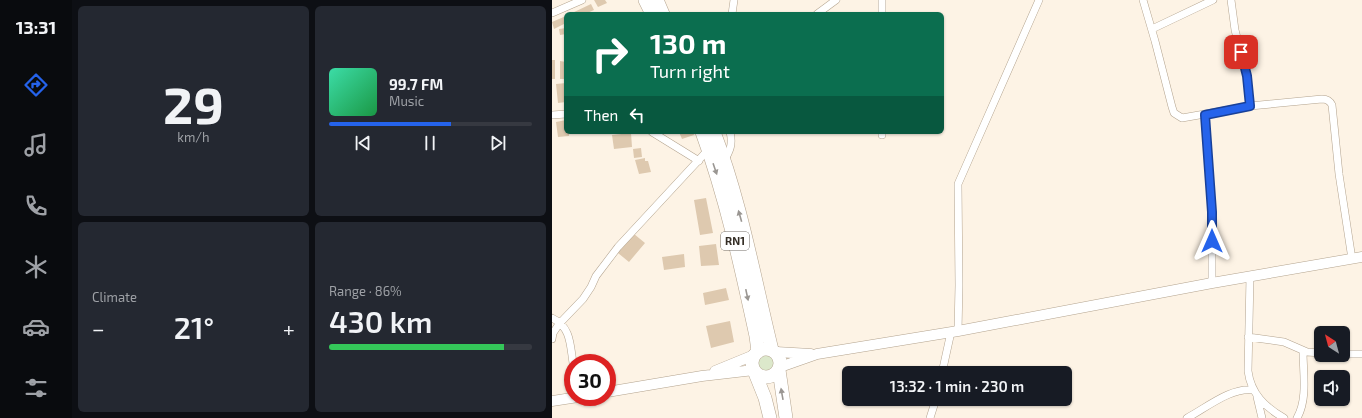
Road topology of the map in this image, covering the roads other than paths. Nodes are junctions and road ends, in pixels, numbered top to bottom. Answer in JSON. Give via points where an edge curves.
{"nodes":[{"id":1,"x":582,"y":0,"type":"edge"},
{"id":2,"x":645,"y":0,"type":"edge"},
{"id":3,"x":657,"y":0,"type":"edge"},
{"id":4,"x":734,"y":0,"type":"edge"},
{"id":5,"x":836,"y":0,"type":"edge"},
{"id":6,"x":882,"y":0,"type":"edge"},
{"id":7,"x":1038,"y":0,"type":"edge"},
{"id":8,"x":1143,"y":0,"type":"edge"},
{"id":9,"x":1213,"y":0,"type":"edge"},
{"id":10,"x":1231,"y":0,"type":"edge"},
{"id":11,"x":651,"y":12,"type":"edge"},
{"id":12,"x":662,"y":12,"type":"edge"},
{"id":13,"x":732,"y":12,"type":"edge"},
{"id":14,"x":820,"y":12,"type":"edge"},
{"id":15,"x":882,"y":12,"type":"edge"},
{"id":16,"x":552,"y":14,"type":"edge"},
{"id":17,"x":1152,"y":29,"type":"junction"},
{"id":18,"x":1250,"y":106,"type":"junction"},
{"id":19,"x":564,"y":114,"type":"edge"},
{"id":20,"x":552,"y":115,"type":"edge"},
{"id":21,"x":1205,"y":115,"type":"junction"},
{"id":22,"x":655,"y":134,"type":"edge"},
{"id":23,"x":703,"y":134,"type":"edge"},
{"id":24,"x":715,"y":134,"type":"edge"},
{"id":25,"x":731,"y":134,"type":"edge"},
{"id":26,"x":708,"y":150,"type":"junction"},
{"id":27,"x":699,"y":161,"type":"junction"},
{"id":28,"x":724,"y":161,"type":"junction"},
{"id":29,"x":1357,"y":258,"type":"edge"},
{"id":30,"x":1250,"y":277,"type":"junction"},
{"id":31,"x":1212,"y":283,"type":"junction"},
{"id":32,"x":552,"y":318,"type":"edge"},
{"id":33,"x":560,"y":323,"type":"junction"},
{"id":34,"x":954,"y":332,"type":"junction"},
{"id":35,"x":1248,"y":337,"type":"junction"},
{"id":36,"x":552,"y":339,"type":"edge"},
{"id":37,"x":774,"y":351,"type":"junction"},
{"id":38,"x":1303,"y":351,"type":"junction"},
{"id":39,"x":1314,"y":352,"type":"edge"},
{"id":40,"x":572,"y":354,"type":"edge"},
{"id":41,"x":756,"y":354,"type":"junction"},
{"id":42,"x":817,"y":354,"type":"junction"},
{"id":43,"x":1350,"y":354,"type":"edge"},
{"id":44,"x":1362,"y":354,"type":"edge"},
{"id":45,"x":944,"y":366,"type":"edge"},
{"id":46,"x":780,"y":369,"type":"junction"},
{"id":47,"x":755,"y":371,"type":"junction"},
{"id":48,"x":702,"y":376,"type":"junction"},
{"id":49,"x":616,"y":390,"type":"edge"},
{"id":50,"x":1254,"y":392,"type":"junction"},
{"id":51,"x":564,"y":399,"type":"edge"},
{"id":52,"x":552,"y":401,"type":"edge"},
{"id":53,"x":934,"y":406,"type":"edge"},
{"id":54,"x":770,"y":418,"type":"edge"},
{"id":55,"x":786,"y":418,"type":"edge"},
{"id":56,"x":930,"y":418,"type":"edge"},
{"id":57,"x":1187,"y":418,"type":"edge"},
{"id":58,"x":1262,"y":418,"type":"edge"},
{"id":59,"x":1284,"y":418,"type":"edge"},
{"id":60,"x":1297,"y":418,"type":"edge"}],
"edges":[{"from":1,"to":16,"type":"street"},
{"from":2,"to":11,"type":"highway"},
{"from":3,"to":12,"type":"highway"},
{"from":4,"to":13,"type":"street"},
{"from":5,"to":14,"type":"street"},
{"from":6,"to":15,"type":"street"},
{"from":7,"to":34,"type":"street","via":[[958,184],[959,285]]},
{"from":8,"to":17,"type":"street"},
{"from":9,"to":17,"type":"street"},
{"from":10,"to":18,"type":"street","via":[[1235,30],[1247,76]]},
{"from":17,"to":21,"type":"street","via":[[1174,113],[1182,118]]},
{"from":18,"to":21,"type":"street"},
{"from":18,"to":29,"type":"street","via":[[1322,99],[1330,102],[1346,224]]},
{"from":19,"to":20,"type":"street"},
{"from":21,"to":31,"type":"street","via":[[1212,212]]},
{"from":22,"to":27,"type":"street"},
{"from":23,"to":26,"type":"highway","number":"RN1"},
{"from":24,"to":28,"type":"highway","number":"RN1"},
{"from":25,"to":28,"type":"street","via":[[730,149]]},
{"from":26,"to":27,"type":"street"},
{"from":26,"to":41,"type":"highway","number":"RN1","one_way":true,"via":[[731,226],[756,336]]},
{"from":27,"to":33,"type":"street","via":[[618,246],[583,299]]},
{"from":37,"to":28,"type":"highway","number":"RN1","one_way":true},
{"from":29,"to":30,"type":"street"},
{"from":30,"to":31,"type":"street"},
{"from":30,"to":35,"type":"street"},
{"from":31,"to":34,"type":"street"},
{"from":32,"to":33,"type":"street"},
{"from":33,"to":36,"type":"street"},
{"from":33,"to":40,"type":"street","via":[[569,337]]},
{"from":34,"to":42,"type":"street"},
{"from":34,"to":45,"type":"street"},
{"from":35,"to":38,"type":"street","via":[[1284,342]]},
{"from":35,"to":50,"type":"street","via":[[1248,371]]},
{"from":37,"to":41,"type":"highway","via":[[767,349]]},
{"from":37,"to":42,"type":"street"},
{"from":37,"to":46,"type":"highway","number":"RN1","via":[[781,361]]},
{"from":38,"to":39,"type":"street"},
{"from":38,"to":60,"type":"street","via":[[1304,391]]},
{"from":41,"to":47,"type":"highway","number":"RN1","via":[[752,360]]},
{"from":41,"to":48,"type":"street"},
{"from":42,"to":46,"type":"street"},
{"from":43,"to":44,"type":"street"},
{"from":46,"to":47,"type":"highway","via":[[768,378],[759,376]]},
{"from":55,"to":46,"type":"highway","number":"RN1","one_way":true},
{"from":47,"to":48,"type":"street"},
{"from":47,"to":54,"type":"highway","number":"RN1"},
{"from":48,"to":49,"type":"street"},
{"from":50,"to":57,"type":"street","via":[[1239,391]]},
{"from":50,"to":58,"type":"street"},
{"from":50,"to":59,"type":"street","via":[[1268,408]]},
{"from":51,"to":52,"type":"street"},
{"from":53,"to":56,"type":"street"}]}
